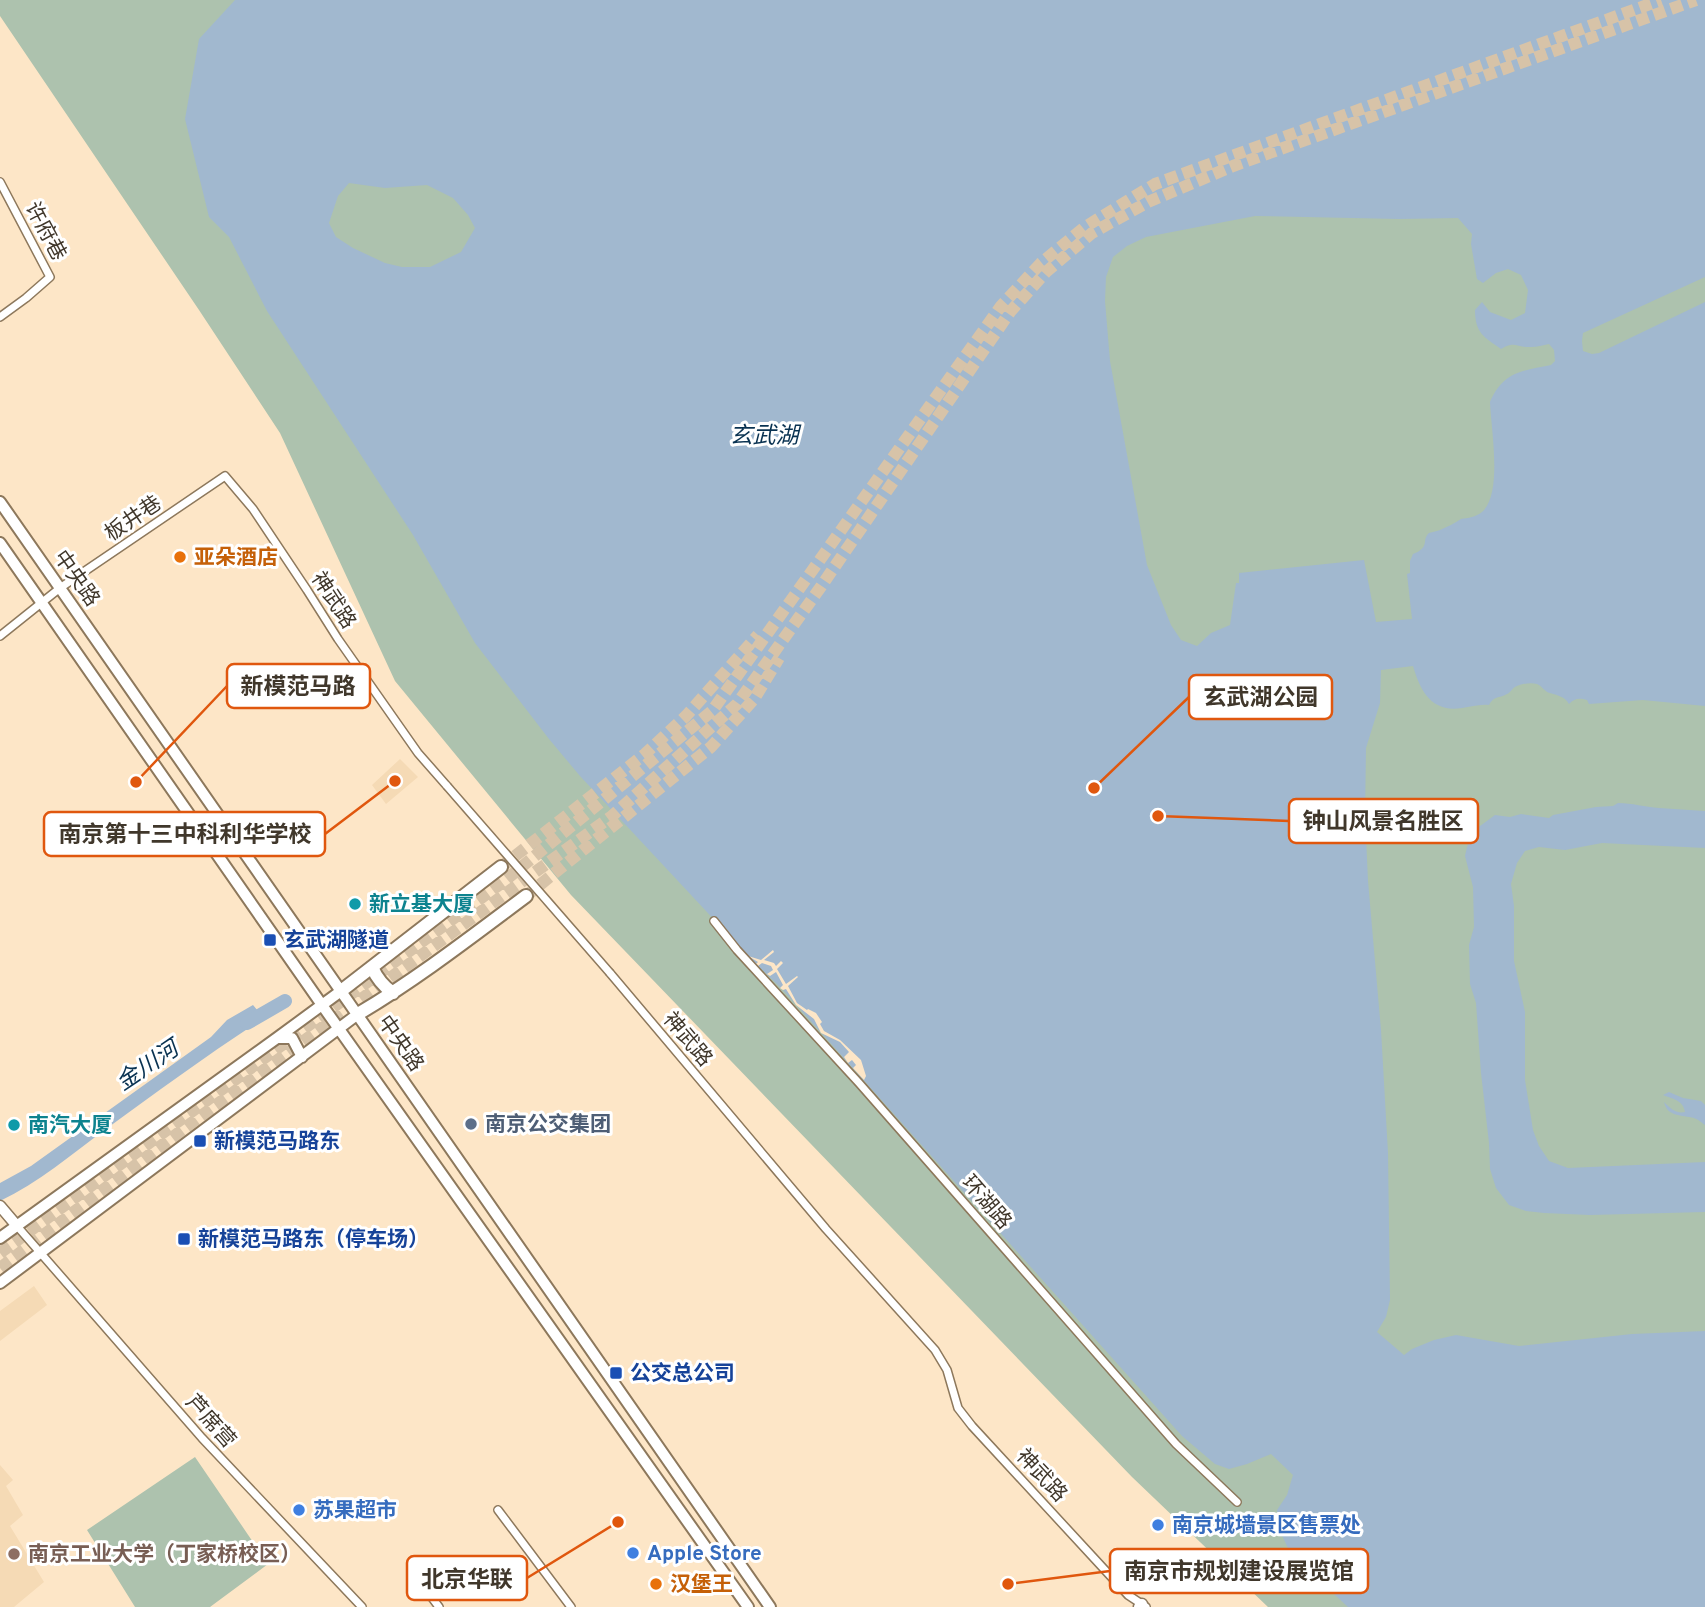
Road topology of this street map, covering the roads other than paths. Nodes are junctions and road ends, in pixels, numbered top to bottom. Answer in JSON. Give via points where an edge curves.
{"nodes":[{"id":1,"x":0,"y":182,"type":"edge"},
{"id":2,"x":0,"y":317,"type":"edge"},
{"id":3,"x":225,"y":476,"type":"joint"},
{"id":4,"x":0,"y":502,"type":"edge"},
{"id":5,"x":0,"y":543,"type":"edge"},
{"id":6,"x":60,"y":589,"type":"junction"},
{"id":7,"x":41,"y":602,"type":"junction"},
{"id":8,"x":0,"y":636,"type":"edge"},
{"id":9,"x":501,"y":867,"type":"tunnel mouth"},
{"id":10,"x":526,"y":896,"type":"tunnel mouth"},
{"id":11,"x":714,"y":921,"type":"dead end"},
{"id":12,"x":372,"y":967,"type":"junction"},
{"id":13,"x":341,"y":991,"type":"junction"},
{"id":14,"x":393,"y":993,"type":"junction"},
{"id":15,"x":322,"y":1004,"type":"junction"},
{"id":16,"x":358,"y":1014,"type":"junction"},
{"id":17,"x":340,"y":1028,"type":"junction"},
{"id":18,"x":278,"y":1038,"type":"junction"},
{"id":19,"x":302,"y":1057,"type":"junction"},
{"id":20,"x":0,"y":1206,"type":"edge"},
{"id":21,"x":17,"y":1226,"type":"junction"},
{"id":22,"x":0,"y":1238,"type":"edge"},
{"id":23,"x":40,"y":1253,"type":"junction"},
{"id":24,"x":0,"y":1283,"type":"edge"},
{"id":25,"x":1237,"y":1502,"type":"dead end"},
{"id":26,"x":499,"y":1510,"type":"dead end"},
{"id":27,"x":415,"y":1575,"type":"dead end"},
{"id":28,"x":1142,"y":1606,"type":"edge"},
{"id":29,"x":362,"y":1607,"type":"edge"},
{"id":30,"x":439,"y":1607,"type":"edge"},
{"id":31,"x":571,"y":1607,"type":"edge"},
{"id":32,"x":748,"y":1607,"type":"edge"},
{"id":33,"x":770,"y":1607,"type":"edge"}],
"edges":[{"from":1,"to":2,"type":"street","name":"许府巷","via":[[50,276]]},
{"from":3,"to":6,"type":"street","name":"板井巷"},
{"from":3,"to":28,"type":"street","name":"神武路","bridge":true,"via":[[253,509],[418,753],[935,1350],[947,1370],[958,1408],[972,1426]]},
{"from":4,"to":6,"type":"main road","name":"中央路"},
{"from":5,"to":7,"type":"main road","name":"中央路"},
{"from":6,"to":7,"type":"street","name":"板井巷"},
{"from":6,"to":13,"type":"main road","name":"中央路"},
{"from":7,"to":8,"type":"street","name":"板井巷"},
{"from":7,"to":15,"type":"main road","name":"中央路"},
{"from":9,"to":12,"type":"highway"},
{"from":10,"to":14,"type":"highway"},
{"from":11,"to":25,"type":"street","name":"环湖路","via":[[1176,1444]]},
{"from":12,"to":13,"type":"highway"},
{"from":12,"to":14,"type":"highway"},
{"from":13,"to":15,"type":"main road"},
{"from":13,"to":16,"type":"main road","name":"中央路"},
{"from":14,"to":16,"type":"highway"},
{"from":15,"to":17,"type":"main road","name":"中央路"},
{"from":15,"to":18,"type":"main road"},
{"from":16,"to":17,"type":"main road"},
{"from":16,"to":33,"type":"main road","name":"中央路"},
{"from":17,"to":19,"type":"main road"},
{"from":17,"to":32,"type":"main road","name":"中央路"},
{"from":18,"to":19,"type":"main road","via":[[292,1038]]},
{"from":18,"to":21,"type":"main road"},
{"from":19,"to":23,"type":"main road"},
{"from":20,"to":21,"type":"street"},
{"from":21,"to":22,"type":"main road"},
{"from":21,"to":23,"type":"street","name":"芦席营"},
{"from":23,"to":24,"type":"main road"},
{"from":23,"to":29,"type":"street","name":"芦席营","via":[[202,1438]]},
{"from":26,"to":31,"type":"street"},
{"from":27,"to":30,"type":"street"}]}
